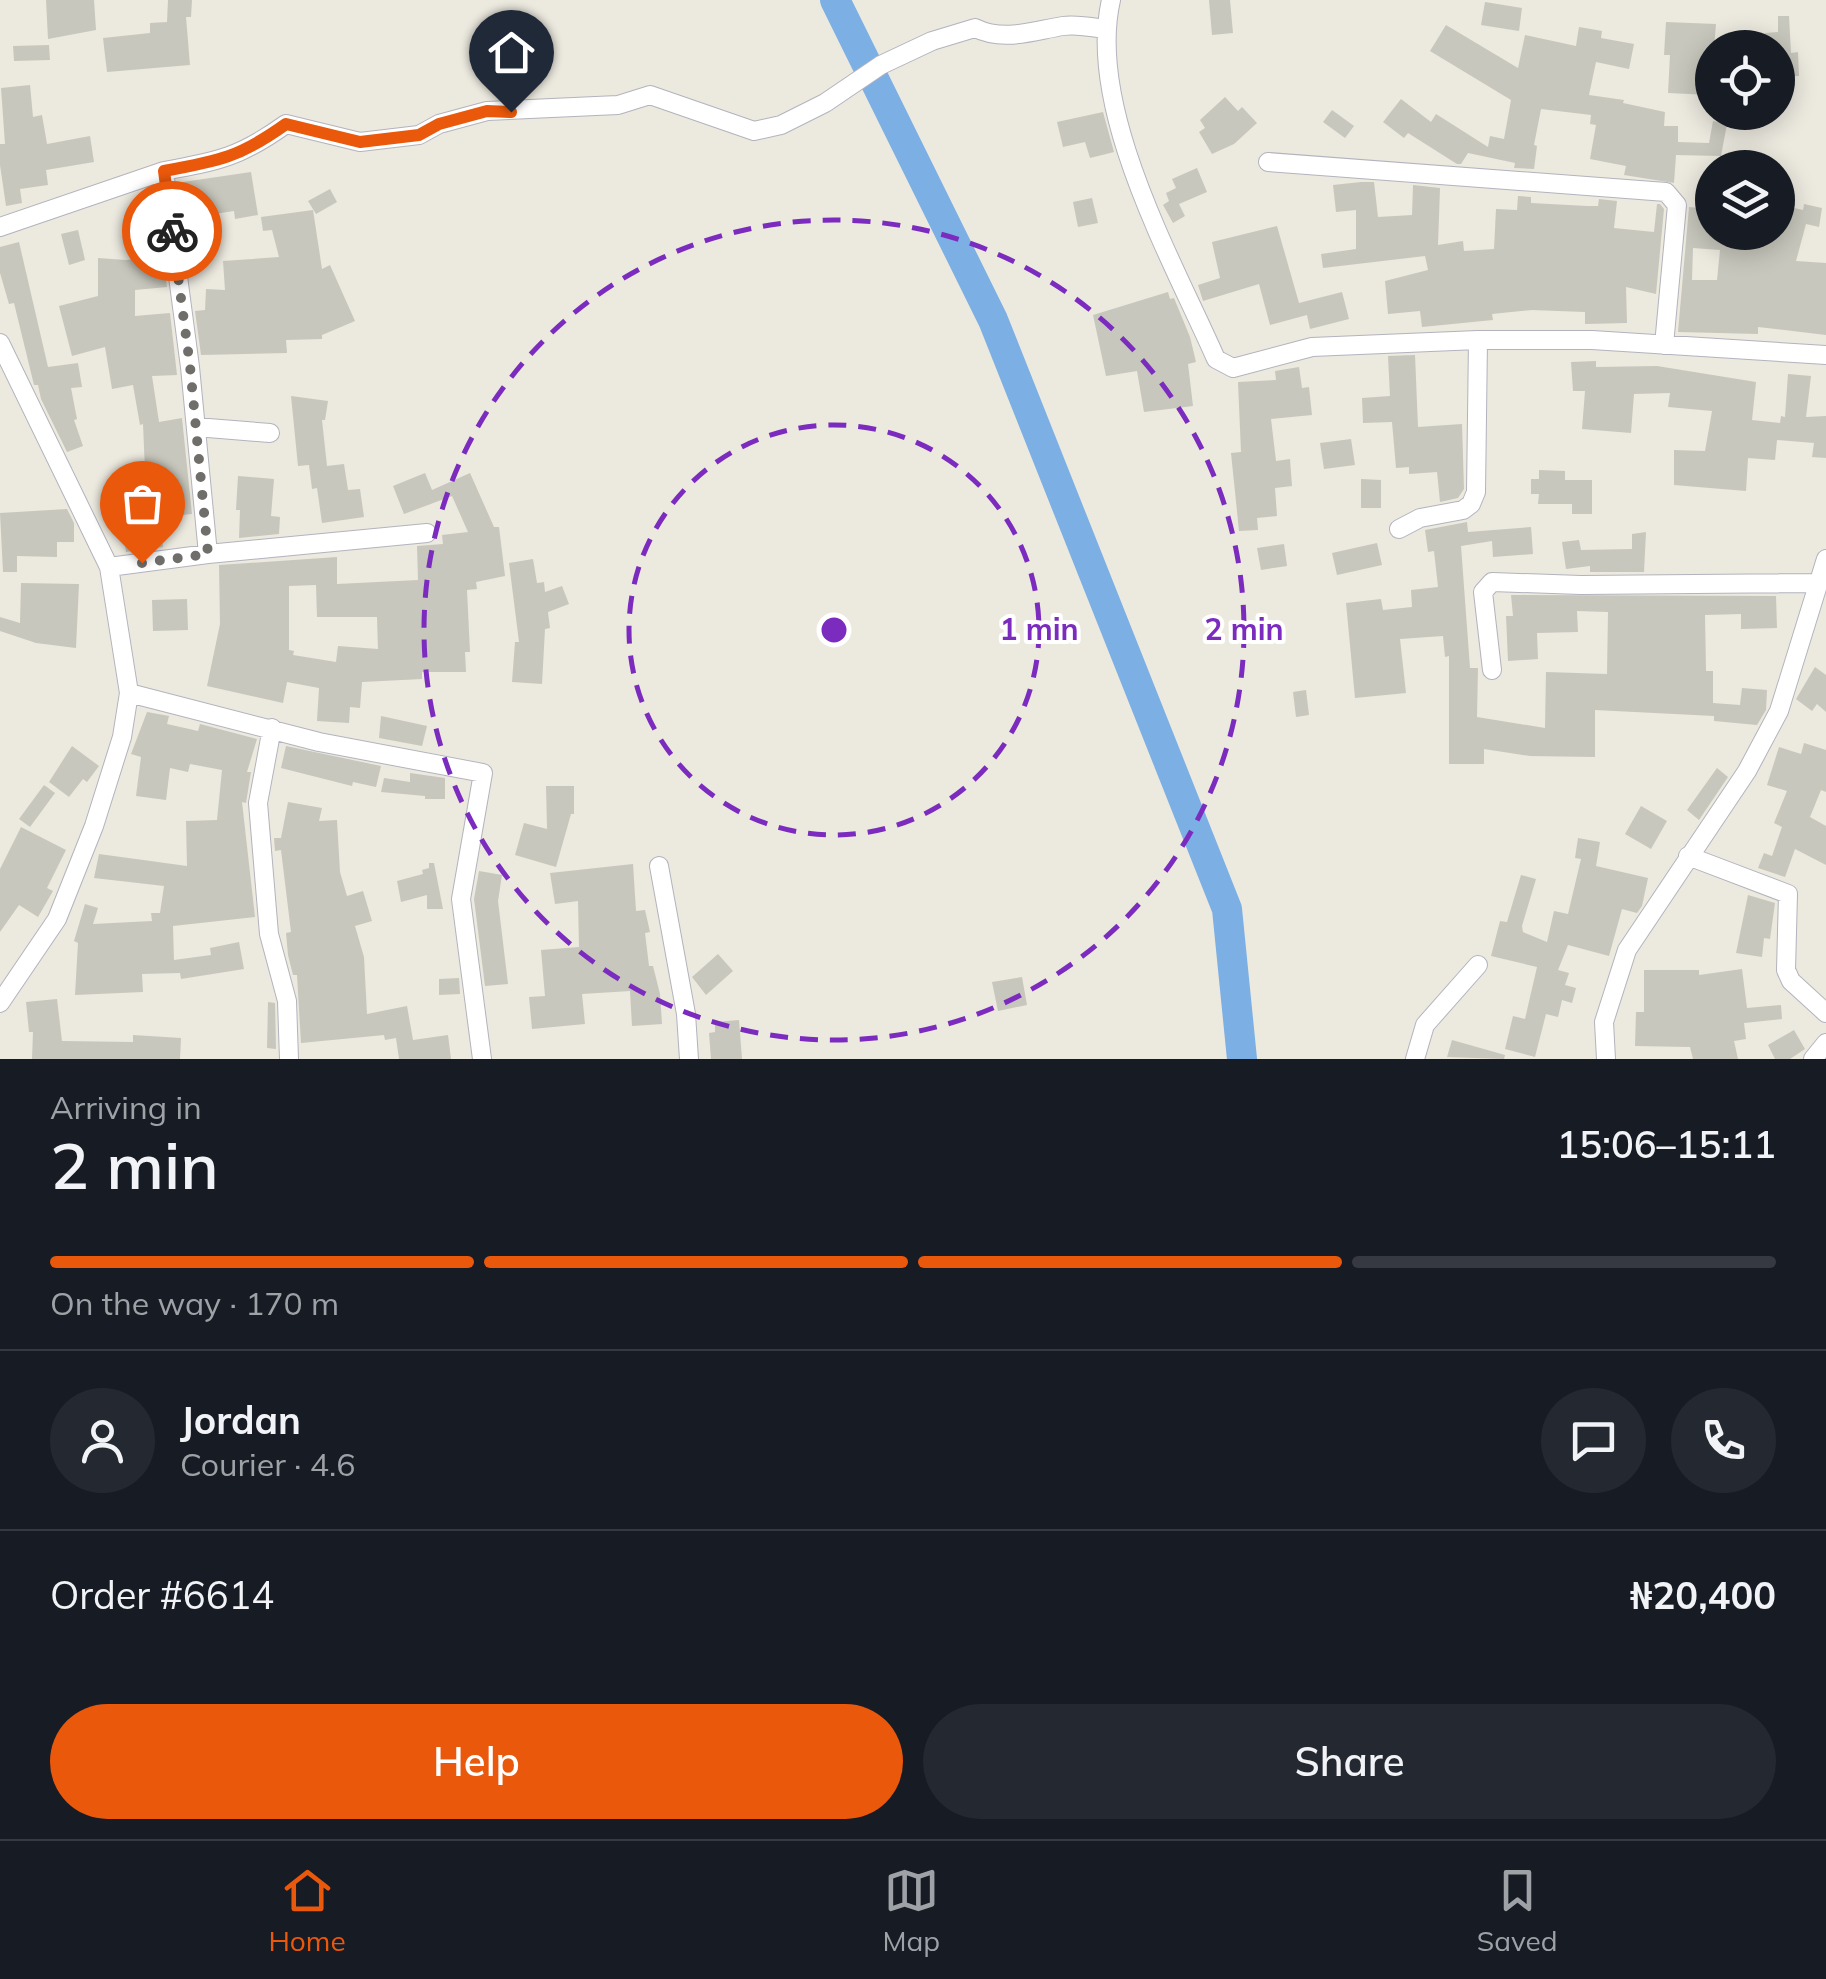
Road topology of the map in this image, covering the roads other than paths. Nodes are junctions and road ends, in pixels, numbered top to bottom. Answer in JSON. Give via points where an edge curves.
{"nodes":[{"id":1,"x":1110,"y":0,"type":"edge"},
{"id":2,"x":1104,"y":29,"type":"junction"},
{"id":3,"x":1268,"y":162,"type":"dead end"},
{"id":4,"x":164,"y":171,"type":"junction"},
{"id":5,"x":0,"y":227,"type":"edge"},
{"id":6,"x":1478,"y":340,"type":"junction"},
{"id":7,"x":0,"y":343,"type":"edge"},
{"id":8,"x":1664,"y":345,"type":"junction"},
{"id":9,"x":1826,"y":355,"type":"edge"},
{"id":10,"x":196,"y":427,"type":"junction"},
{"id":11,"x":270,"y":432,"type":"dead end"},
{"id":12,"x":1398,"y":530,"type":"dead end"},
{"id":13,"x":427,"y":533,"type":"dead end"},
{"id":14,"x":208,"y":554,"type":"junction"},
{"id":15,"x":1826,"y":559,"type":"edge"},
{"id":16,"x":109,"y":567,"type":"junction"},
{"id":17,"x":1820,"y":583,"type":"junction"},
{"id":18,"x":1492,"y":670,"type":"dead end"},
{"id":19,"x":129,"y":693,"type":"junction"},
{"id":20,"x":272,"y":728,"type":"junction"},
{"id":21,"x":1688,"y":856,"type":"junction"},
{"id":22,"x":659,"y":866,"type":"dead end"},
{"id":23,"x":1478,"y":966,"type":"dead end"},
{"id":24,"x":0,"y":1002,"type":"edge"},
{"id":25,"x":1826,"y":1014,"type":"edge"},
{"id":26,"x":1826,"y":1043,"type":"edge"},
{"id":27,"x":288,"y":1059,"type":"edge"},
{"id":28,"x":482,"y":1059,"type":"edge"},
{"id":29,"x":689,"y":1059,"type":"edge"},
{"id":30,"x":1415,"y":1059,"type":"edge"},
{"id":31,"x":1606,"y":1059,"type":"edge"},
{"id":32,"x":1815,"y":1059,"type":"edge"}],
"edges":[{"from":1,"to":2,"type":"street"},
{"from":2,"to":4,"type":"street","via":[[1068,25],[992,36],[975,28],[881,64],[824,103],[754,131],[650,95],[618,105],[487,111],[419,135],[360,142],[286,124],[228,159]]},
{"from":2,"to":6,"type":"street","via":[[1133,167],[1156,234],[1216,359],[1232,368],[1312,347]]},
{"from":3,"to":8,"type":"street","via":[[1666,192],[1677,205]]},
{"from":4,"to":5,"type":"street"},
{"from":4,"to":10,"type":"street"},
{"from":6,"to":8,"type":"street"},
{"from":6,"to":12,"type":"street","via":[[1472,504]]},
{"from":7,"to":16,"type":"street"},
{"from":8,"to":9,"type":"street"},
{"from":10,"to":11,"type":"street"},
{"from":10,"to":14,"type":"street"},
{"from":13,"to":14,"type":"street"},
{"from":14,"to":16,"type":"street"},
{"from":15,"to":17,"type":"street"},
{"from":16,"to":19,"type":"street"},
{"from":17,"to":18,"type":"street","via":[[1492,582],[1483,592]]},
{"from":17,"to":21,"type":"street","via":[[1779,711]]},
{"from":19,"to":20,"type":"street"},
{"from":19,"to":24,"type":"street","via":[[94,826],[57,919]]},
{"from":20,"to":27,"type":"street","via":[[258,803],[270,934],[287,1001]]},
{"from":20,"to":28,"type":"street","via":[[483,773],[462,899]]},
{"from":21,"to":25,"type":"street","via":[[1788,894],[1786,970]]},
{"from":21,"to":31,"type":"street","via":[[1627,950],[1604,1022]]},
{"from":22,"to":29,"type":"street"},
{"from":23,"to":30,"type":"street","via":[[1425,1025]]},
{"from":26,"to":32,"type":"street"}]}
